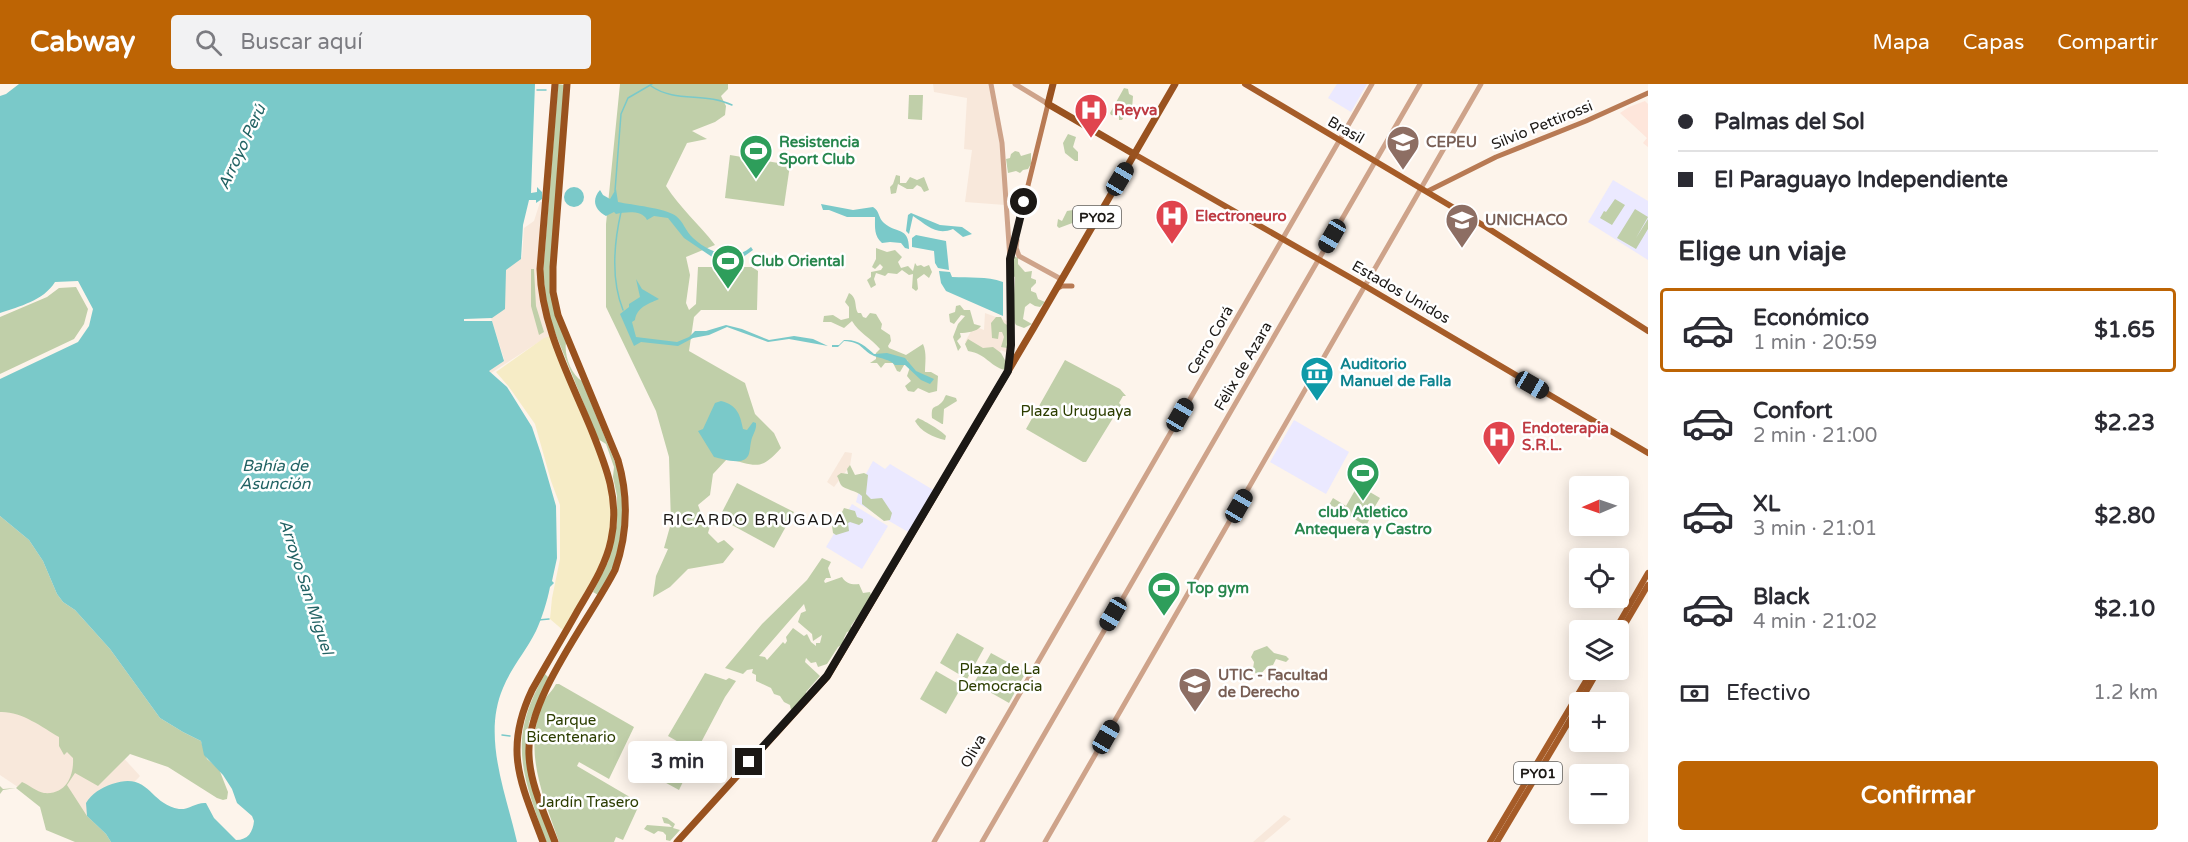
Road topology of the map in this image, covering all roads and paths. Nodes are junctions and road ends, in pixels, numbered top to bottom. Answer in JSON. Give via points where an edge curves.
{"nodes":[{"id":1,"x":555,"y":84,"type":"edge"},
{"id":2,"x":567,"y":84,"type":"edge"},
{"id":3,"x":991,"y":84,"type":"edge"},
{"id":4,"x":1015,"y":84,"type":"edge"},
{"id":5,"x":1053,"y":84,"type":"edge"},
{"id":6,"x":1175,"y":84,"type":"edge"},
{"id":7,"x":1245,"y":84,"type":"edge"},
{"id":8,"x":1372,"y":84,"type":"edge"},
{"id":9,"x":1420,"y":84,"type":"edge"},
{"id":10,"x":1481,"y":84,"type":"edge"},
{"id":11,"x":1648,"y":93,"type":"edge"},
{"id":12,"x":1048,"y":104,"type":"junction"},
{"id":13,"x":1339,"y":141,"type":"junction"},
{"id":14,"x":1134,"y":154,"type":"junction"},
{"id":15,"x":1376,"y":161,"type":"junction"},
{"id":16,"x":1425,"y":190,"type":"junction"},
{"id":17,"x":1007,"y":198,"type":"junction"},
{"id":18,"x":1024,"y":202,"type":"junction"},
{"id":19,"x":1282,"y":239,"type":"junction"},
{"id":20,"x":1009,"y":256,"type":"junction"},
{"id":21,"x":1318,"y":260,"type":"junction"},
{"id":22,"x":1061,"y":279,"type":"junction"},
{"id":23,"x":1072,"y":286,"type":"dead end"},
{"id":24,"x":1365,"y":286,"type":"junction"},
{"id":25,"x":1055,"y":290,"type":"junction"},
{"id":26,"x":1648,"y":331,"type":"edge"},
{"id":27,"x":1008,"y":371,"type":"junction"},
{"id":28,"x":1648,"y":453,"type":"edge"},
{"id":29,"x":1648,"y":573,"type":"edge"},
{"id":30,"x":1648,"y":585,"type":"edge"},
{"id":31,"x":588,"y":593,"type":"junction"},
{"id":32,"x":598,"y":599,"type":"junction"},
{"id":33,"x":573,"y":620,"type":"junction"},
{"id":34,"x":1621,"y":620,"type":"edge"},
{"id":35,"x":1627,"y":620,"type":"edge"},
{"id":36,"x":583,"y":626,"type":"junction"},
{"id":37,"x":1033,"y":671,"type":"joint"},
{"id":38,"x":1586,"y":680,"type":"edge"},
{"id":39,"x":1569,"y":721,"type":"edge"},
{"id":40,"x":543,"y":842,"type":"edge"},
{"id":41,"x":555,"y":842,"type":"edge"},
{"id":42,"x":677,"y":842,"type":"edge"},
{"id":43,"x":934,"y":842,"type":"edge"},
{"id":44,"x":982,"y":842,"type":"edge"},
{"id":45,"x":1045,"y":842,"type":"edge"},
{"id":46,"x":1490,"y":842,"type":"edge"},
{"id":47,"x":1497,"y":842,"type":"edge"}],
"edges":[{"from":1,"to":31,"type":"highway","via":[[540,269],[543,305],[608,469],[614,497],[611,541]]},
{"from":2,"to":32,"type":"highway","via":[[553,267],[555,302],[618,460],[626,495],[622,551]]},
{"from":3,"to":17,"type":"street"},
{"from":4,"to":12,"type":"street","name":"Estados Unidos"},
{"from":5,"to":12,"type":"highway","number":"PY02"},
{"from":6,"to":14,"type":"highway"},
{"from":7,"to":13,"type":"main road","name":"Brasil"},
{"from":8,"to":13,"type":"street","name":"Cerro Corá"},
{"from":9,"to":15,"type":"street","name":"Félix de Azara"},
{"from":10,"to":16,"type":"street"},
{"from":11,"to":16,"type":"main road","name":"Silvio Pettirossi"},
{"from":12,"to":14,"type":"highway","name":"Estados Unidos"},
{"from":12,"to":18,"type":"main road","number":"PY02"},
{"from":13,"to":15,"type":"main road","name":"Brasil"},
{"from":13,"to":19,"type":"street","name":"Cerro Corá"},
{"from":14,"to":19,"type":"main road","name":"Estados Unidos"},
{"from":14,"to":22,"type":"highway","number":"PY02"},
{"from":15,"to":16,"type":"main road","name":"Brasil"},
{"from":15,"to":21,"type":"street","name":"Félix de Azara"},
{"from":16,"to":24,"type":"street","name":"Silvio Pettirossi","via":[[1415,199]]},
{"from":16,"to":26,"type":"main road","name":"Brasil"},
{"from":17,"to":18,"type":"street"},
{"from":17,"to":20,"type":"street"},
{"from":18,"to":20,"type":"main road","number":"PY02"},
{"from":18,"to":22,"type":"street","via":[[1016,251]]},
{"from":19,"to":21,"type":"main road","name":"Estados Unidos"},
{"from":19,"to":37,"type":"street","name":"Cerro Corá"},
{"from":20,"to":27,"type":"main road","number":"PY02"},
{"from":21,"to":24,"type":"main road","name":"Estados Unidos"},
{"from":21,"to":44,"type":"street","name":"Félix de Azara"},
{"from":22,"to":25,"type":"highway","number":"PY02"},
{"from":23,"to":25,"type":"main road"},
{"from":24,"to":28,"type":"main road","name":"Estados Unidos"},
{"from":24,"to":45,"type":"street"},
{"from":25,"to":27,"type":"highway","number":"PY02"},
{"from":27,"to":42,"type":"highway","number":"PY02","via":[[827,676]]},
{"from":29,"to":34,"type":"main road"},
{"from":30,"to":35,"type":"main road"},
{"from":31,"to":32,"type":"highway"},
{"from":31,"to":33,"type":"highway"},
{"from":32,"to":36,"type":"highway"},
{"from":33,"to":36,"type":"highway"},
{"from":33,"to":40,"type":"highway","via":[[532,690],[518,729],[516,759],[520,778]]},
{"from":36,"to":41,"type":"highway","via":[[543,694],[529,739],[531,771]]},
{"from":37,"to":43,"type":"street","name":"Oliva"},
{"from":38,"to":46,"type":"main road","number":"PY01"},
{"from":39,"to":47,"type":"main road","number":"PY01"}]}
